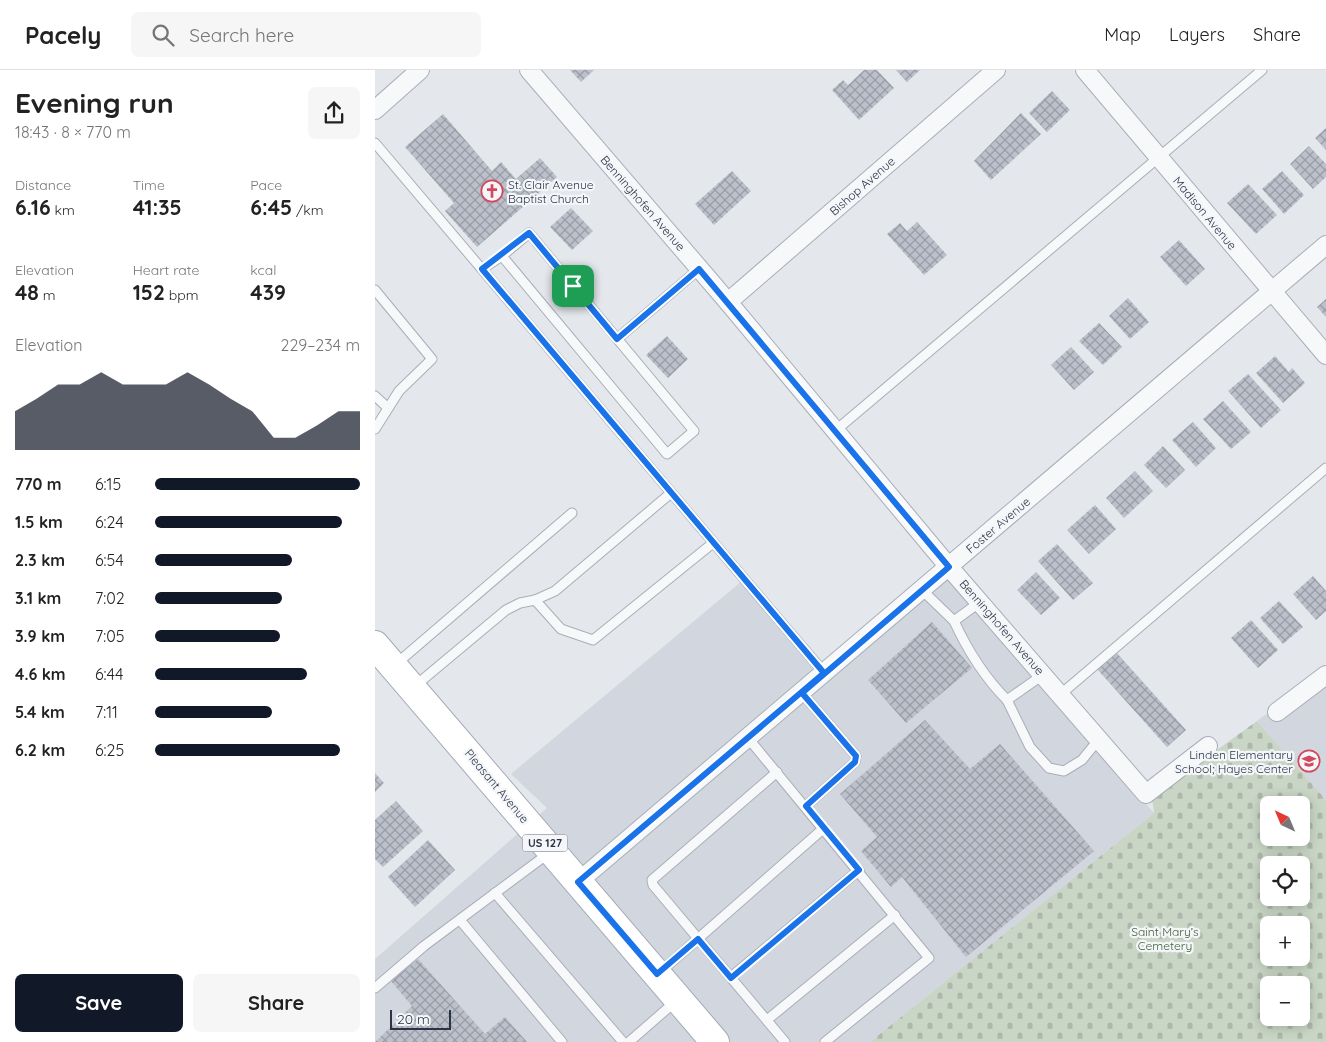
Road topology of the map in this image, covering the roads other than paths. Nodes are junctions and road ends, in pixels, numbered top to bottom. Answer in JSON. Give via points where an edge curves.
{"nodes":[{"id":1,"x":420,"y":70,"type":"edge"},
{"id":2,"x":529,"y":70,"type":"edge"},
{"id":3,"x":996,"y":70,"type":"edge"},
{"id":4,"x":1085,"y":70,"type":"edge"},
{"id":5,"x":1262,"y":70,"type":"edge"},
{"id":6,"x":375,"y":110,"type":"edge"},
{"id":7,"x":375,"y":143,"type":"edge"},
{"id":8,"x":1158,"y":157,"type":"junction"},
{"id":9,"x":1326,"y":245,"type":"edge"},
{"id":10,"x":502,"y":256,"type":"junction"},
{"id":11,"x":482,"y":269,"type":"junction"},
{"id":12,"x":699,"y":269,"type":"junction"},
{"id":13,"x":375,"y":290,"type":"edge"},
{"id":14,"x":1271,"y":293,"type":"junction"},
{"id":15,"x":728,"y":302,"type":"junction"},
{"id":16,"x":617,"y":339,"type":"junction"},
{"id":17,"x":1326,"y":355,"type":"edge"},
{"id":18,"x":375,"y":396,"type":"edge"},
{"id":19,"x":388,"y":408,"type":"junction"},
{"id":20,"x":375,"y":429,"type":"edge"},
{"id":21,"x":835,"y":431,"type":"junction"},
{"id":22,"x":1326,"y":468,"type":"edge"},
{"id":23,"x":671,"y":493,"type":"junction"},
{"id":24,"x":572,"y":513,"type":"dead end"},
{"id":25,"x":713,"y":543,"type":"junction"},
{"id":26,"x":949,"y":567,"type":"junction"},
{"id":27,"x":922,"y":590,"type":"junction"},
{"id":28,"x":535,"y":600,"type":"junction"},
{"id":29,"x":980,"y":602,"type":"junction"},
{"id":30,"x":954,"y":622,"type":"junction"},
{"id":31,"x":375,"y":645,"type":"edge"},
{"id":32,"x":394,"y":666,"type":"junction"},
{"id":33,"x":824,"y":673,"type":"junction"},
{"id":34,"x":1044,"y":674,"type":"junction"},
{"id":35,"x":1326,"y":675,"type":"edge"},
{"id":36,"x":413,"y":688,"type":"junction"},
{"id":37,"x":802,"y":693,"type":"junction"},
{"id":38,"x":1061,"y":694,"type":"junction"},
{"id":39,"x":1007,"y":700,"type":"junction"},
{"id":40,"x":1277,"y":712,"type":"dead end"},
{"id":41,"x":748,"y":738,"type":"junction"},
{"id":42,"x":1099,"y":739,"type":"junction"},
{"id":43,"x":1208,"y":746,"type":"dead end"},
{"id":44,"x":777,"y":772,"type":"junction"},
{"id":45,"x":806,"y":806,"type":"junction"},
{"id":46,"x":824,"y":828,"type":"junction"},
{"id":47,"x":552,"y":851,"type":"junction"},
{"id":48,"x":859,"y":870,"type":"junction"},
{"id":49,"x":578,"y":882,"type":"junction"},
{"id":50,"x":495,"y":893,"type":"junction"},
{"id":51,"x":895,"y":915,"type":"junction"},
{"id":52,"x":460,"y":920,"type":"junction"},
{"id":53,"x":698,"y":939,"type":"junction"},
{"id":54,"x":657,"y":974,"type":"junction"},
{"id":55,"x":731,"y":978,"type":"junction"},
{"id":56,"x":375,"y":988,"type":"edge"},
{"id":57,"x":678,"y":998,"type":"junction"},
{"id":58,"x":767,"y":1020,"type":"junction"},
{"id":59,"x":562,"y":1042,"type":"edge"},
{"id":60,"x":623,"y":1042,"type":"edge"},
{"id":61,"x":629,"y":1042,"type":"edge"},
{"id":62,"x":715,"y":1042,"type":"edge"},
{"id":63,"x":785,"y":1042,"type":"edge"},
{"id":64,"x":825,"y":1042,"type":"edge"}],
"edges":[{"from":1,"to":6,"type":"street"},
{"from":2,"to":12,"type":"street","name":"Benninghofen Avenue"},
{"from":3,"to":15,"type":"street","name":"Bishop Avenue"},
{"from":4,"to":8,"type":"street","name":"Madison Avenue"},
{"from":5,"to":8,"type":"lane"},
{"from":7,"to":11,"type":"lane"},
{"from":8,"to":14,"type":"street","name":"Madison Avenue"},
{"from":8,"to":21,"type":"lane"},
{"from":9,"to":14,"type":"street","name":"Foster Avenue"},
{"from":10,"to":11,"type":"lane"},
{"from":10,"to":16,"type":"lane","via":[[529,233]]},
{"from":10,"to":16,"type":"lane","via":[[667,454],[694,432]]},
{"from":11,"to":23,"type":"lane"},
{"from":12,"to":15,"type":"street","name":"Benninghofen Avenue"},
{"from":12,"to":16,"type":"lane"},
{"from":13,"to":19,"type":"lane","via":[[432,359],[399,390]]},
{"from":14,"to":17,"type":"street","name":"Madison Avenue"},
{"from":14,"to":26,"type":"street","name":"Foster Avenue"},
{"from":15,"to":21,"type":"street","name":"Benninghofen Avenue"},
{"from":18,"to":19,"type":"lane"},
{"from":19,"to":20,"type":"lane"},
{"from":21,"to":26,"type":"street","name":"Benninghofen Avenue"},
{"from":22,"to":38,"type":"lane"},
{"from":23,"to":25,"type":"lane"},
{"from":23,"to":28,"type":"lane","via":[[555,591]]},
{"from":24,"to":32,"type":"lane"},
{"from":25,"to":28,"type":"lane","via":[[593,640],[561,629]]},
{"from":25,"to":33,"type":"lane"},
{"from":26,"to":27,"type":"street","name":"Foster Avenue"},
{"from":26,"to":29,"type":"street","name":"Benninghofen Avenue"},
{"from":27,"to":30,"type":"lane"},
{"from":27,"to":33,"type":"street","name":"Foster Avenue"},
{"from":28,"to":36,"type":"lane","via":[[506,610]]},
{"from":29,"to":30,"type":"lane"},
{"from":29,"to":34,"type":"street","name":"Benninghofen Avenue"},
{"from":30,"to":39,"type":"lane"},
{"from":31,"to":32,"type":"main road","name":"Pleasant Avenue","number":"US 127"},
{"from":32,"to":36,"type":"main road","name":"Pleasant Avenue","number":"US 127"},
{"from":33,"to":37,"type":"street","name":"Foster Avenue"},
{"from":34,"to":38,"type":"street","name":"Benninghofen Avenue"},
{"from":34,"to":39,"type":"lane"},
{"from":35,"to":40,"type":"street"},
{"from":36,"to":47,"type":"main road","name":"Pleasant Avenue","number":"US 127"},
{"from":37,"to":41,"type":"street","name":"Foster Avenue"},
{"from":37,"to":45,"type":"lane","via":[[856,756],[855,762]]},
{"from":38,"to":42,"type":"street","name":"Benninghofen Avenue"},
{"from":39,"to":42,"type":"lane","via":[[1030,748],[1049,768],[1065,771],[1082,760]]},
{"from":41,"to":44,"type":"lane"},
{"from":41,"to":49,"type":"street","name":"Foster Avenue"},
{"from":42,"to":43,"type":"street","name":"Benninghofen Avenue","via":[[1146,794]]},
{"from":44,"to":45,"type":"lane"},
{"from":44,"to":53,"type":"lane","via":[[652,880]]},
{"from":45,"to":46,"type":"lane"},
{"from":46,"to":48,"type":"lane"},
{"from":46,"to":53,"type":"lane"},
{"from":47,"to":49,"type":"main road","name":"Pleasant Avenue","number":"US 127"},
{"from":47,"to":50,"type":"lane"},
{"from":48,"to":51,"type":"lane"},
{"from":48,"to":55,"type":"lane"},
{"from":49,"to":54,"type":"main road","name":"Pleasant Avenue","number":"US 127"},
{"from":50,"to":52,"type":"lane"},
{"from":50,"to":60,"type":"lane"},
{"from":51,"to":58,"type":"lane"},
{"from":51,"to":64,"type":"lane","via":[[929,958]]},
{"from":52,"to":56,"type":"lane"},
{"from":52,"to":59,"type":"lane"},
{"from":53,"to":54,"type":"lane"},
{"from":53,"to":55,"type":"lane"},
{"from":54,"to":57,"type":"main road","name":"Pleasant Avenue","number":"US 127"},
{"from":55,"to":58,"type":"lane"},
{"from":57,"to":61,"type":"lane"},
{"from":57,"to":62,"type":"main road","name":"Pleasant Avenue","number":"US 127"},
{"from":58,"to":63,"type":"lane"}]}
